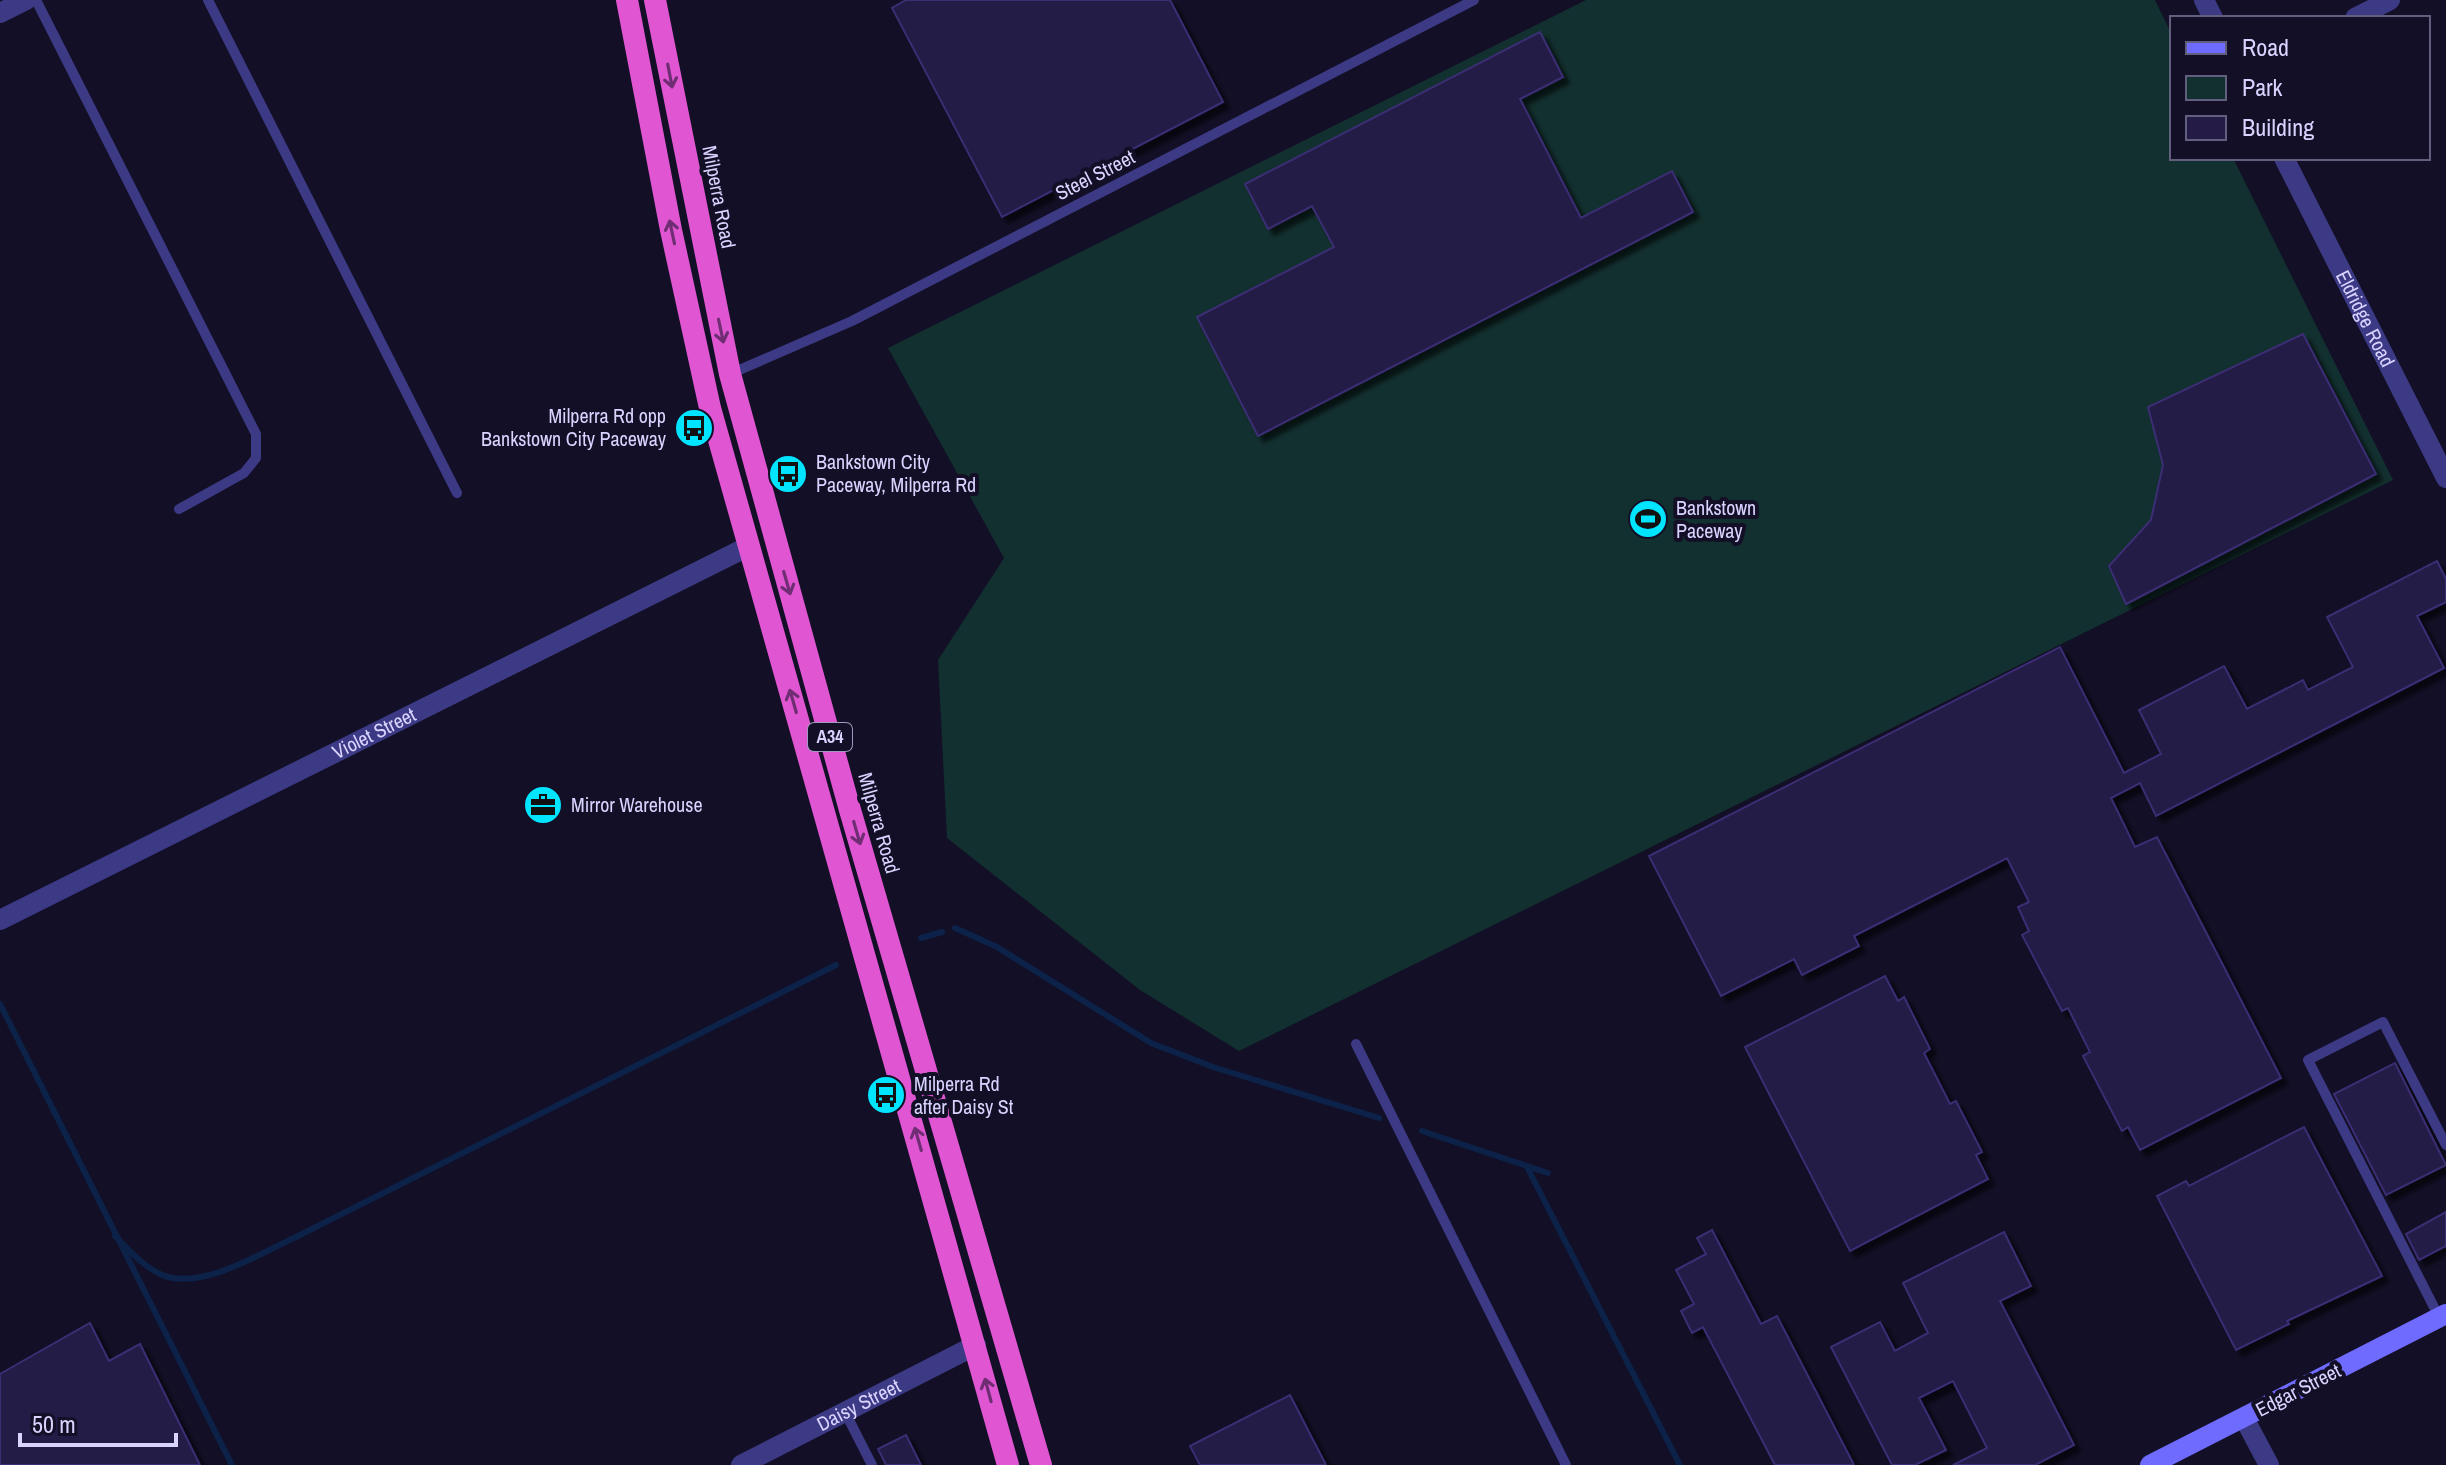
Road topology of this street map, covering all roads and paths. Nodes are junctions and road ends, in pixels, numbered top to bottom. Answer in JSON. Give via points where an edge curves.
{"nodes":[{"id":1,"x":26,"y":0,"type":"edge"},
{"id":2,"x":36,"y":0,"type":"edge"},
{"id":3,"x":208,"y":0,"type":"edge"},
{"id":4,"x":627,"y":0,"type":"edge"},
{"id":5,"x":655,"y":0,"type":"edge"},
{"id":6,"x":1474,"y":0,"type":"edge"},
{"id":7,"x":2390,"y":0,"type":"edge"},
{"id":8,"x":0,"y":13,"type":"edge"},
{"id":9,"x":2359,"y":16,"type":"edge"},
{"id":10,"x":2285,"y":160,"type":"edge"},
{"id":11,"x":730,"y":374,"type":"junction"},
{"id":12,"x":2444,"y":471,"type":"edge"},
{"id":13,"x":457,"y":493,"type":"dead end"},
{"id":14,"x":179,"y":509,"type":"dead end"},
{"id":15,"x":749,"y":546,"type":"junction"},
{"id":16,"x":0,"y":920,"type":"edge"},
{"id":17,"x":1356,"y":1044,"type":"dead end"},
{"id":18,"x":2446,"y":1145,"type":"edge"},
{"id":19,"x":2443,"y":1315,"type":"edge"},
{"id":20,"x":976,"y":1345,"type":"junction"},
{"id":21,"x":845,"y":1412,"type":"junction"},
{"id":22,"x":2244,"y":1418,"type":"junction"},
{"id":23,"x":741,"y":1465,"type":"edge"},
{"id":24,"x":872,"y":1465,"type":"edge"},
{"id":25,"x":1008,"y":1465,"type":"edge"},
{"id":26,"x":1041,"y":1465,"type":"edge"},
{"id":27,"x":1566,"y":1465,"type":"edge"},
{"id":28,"x":2150,"y":1465,"type":"edge"},
{"id":29,"x":2269,"y":1465,"type":"edge"}],
"edges":[{"from":1,"to":8,"type":"street"},
{"from":2,"to":14,"type":"lane","via":[[256,434],[256,458],[244,473]]},
{"from":3,"to":13,"type":"lane"},
{"from":15,"to":4,"type":"highway","number":"A34","one_way":true,"via":[[710,408]]},
{"from":5,"to":11,"type":"highway","name":"Milperra Road","number":"A34","one_way":true},
{"from":6,"to":11,"type":"lane","name":"Steel Street","via":[[852,321]]},
{"from":7,"to":9,"type":"street"},
{"from":10,"to":12,"type":"street","name":"Eldridge Road"},
{"from":11,"to":26,"type":"highway","name":"Milperra Road","number":"A34","one_way":true,"via":[[850,810]]},
{"from":15,"to":16,"type":"street","name":"Violet Street"},
{"from":20,"to":15,"type":"highway","number":"A34","one_way":true},
{"from":17,"to":27,"type":"lane"},
{"from":18,"to":19,"type":"lane","via":[[2383,1022],[2308,1060]]},
{"from":19,"to":22,"type":"main road","name":"Edgar Street"},
{"from":20,"to":21,"type":"street","name":"Daisy Street"},
{"from":25,"to":20,"type":"highway","number":"A34","one_way":true},
{"from":21,"to":23,"type":"street","name":"Daisy Street"},
{"from":21,"to":24,"type":"lane"},
{"from":22,"to":28,"type":"main road","name":"Edgar Street"},
{"from":22,"to":29,"type":"street"}]}
